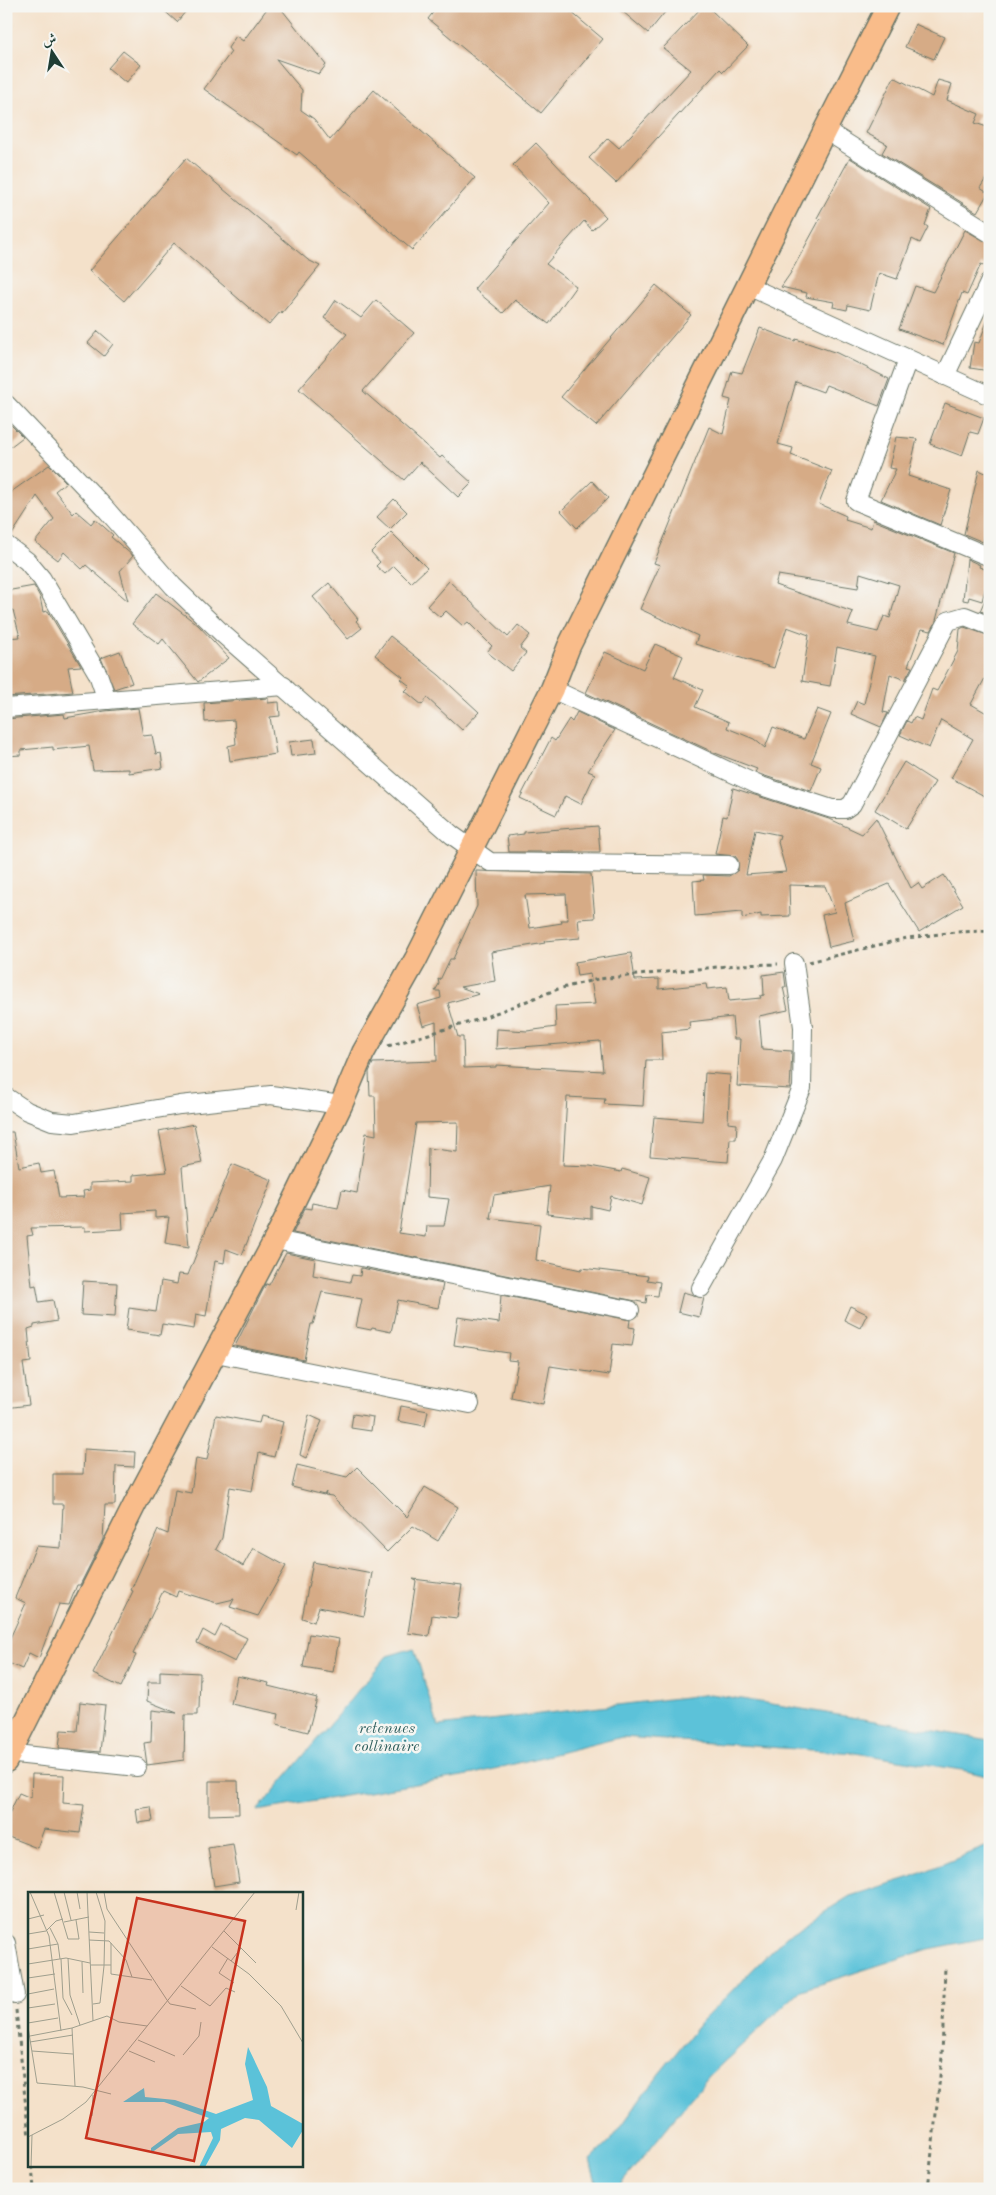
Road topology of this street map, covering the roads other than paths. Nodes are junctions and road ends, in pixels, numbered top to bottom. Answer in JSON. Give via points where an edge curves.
{"nodes":[{"id":1,"x":888,"y":6,"type":"edge"},
{"id":2,"x":825,"y":130,"type":"junction"},
{"id":3,"x":990,"y":233,"type":"edge"},
{"id":4,"x":990,"y":281,"type":"edge"},
{"id":5,"x":748,"y":286,"type":"junction"},
{"id":6,"x":908,"y":359,"type":"junction"},
{"id":7,"x":945,"y":376,"type":"junction"},
{"id":8,"x":990,"y":396,"type":"edge"},
{"id":9,"x":6,"y":404,"type":"edge"},
{"id":10,"x":6,"y":545,"type":"edge"},
{"id":11,"x":990,"y":556,"type":"edge"},
{"id":12,"x":990,"y":626,"type":"edge"},
{"id":13,"x":284,"y":686,"type":"junction"},
{"id":14,"x":552,"y":689,"type":"junction"},
{"id":15,"x":107,"y":700,"type":"junction"},
{"id":16,"x":6,"y":708,"type":"edge"},
{"id":17,"x":471,"y":850,"type":"junction"},
{"id":18,"x":729,"y":865,"type":"dead end"},
{"id":19,"x":794,"y":963,"type":"road end"},
{"id":20,"x":6,"y":1097,"type":"edge"},
{"id":21,"x":341,"y":1105,"type":"junction"},
{"id":22,"x":275,"y":1240,"type":"junction"},
{"id":23,"x":701,"y":1288,"type":"dead end"},
{"id":24,"x":630,"y":1310,"type":"dead end"},
{"id":25,"x":216,"y":1353,"type":"junction"},
{"id":26,"x":470,"y":1404,"type":"dead end"},
{"id":27,"x":7,"y":1756,"type":"edge"},
{"id":28,"x":138,"y":1767,"type":"dead end"},
{"id":29,"x":6,"y":1943,"type":"edge"},
{"id":30,"x":15,"y":1995,"type":"road end"}],
"edges":[{"from":1,"to":2,"type":"main road"},
{"from":2,"to":3,"type":"street"},
{"from":2,"to":5,"type":"main road"},
{"from":4,"to":7,"type":"street"},
{"from":5,"to":6,"type":"street"},
{"from":5,"to":14,"type":"main road","via":[[570,646]]},
{"from":6,"to":7,"type":"street"},
{"from":6,"to":11,"type":"street","via":[[856,501]]},
{"from":7,"to":8,"type":"street"},
{"from":9,"to":13,"type":"street","via":[[104,507],[173,586]]},
{"from":10,"to":15,"type":"street","via":[[27,561],[42,579],[98,674]]},
{"from":12,"to":14,"type":"street","via":[[965,616],[948,621],[852,804],[845,809],[832,809],[758,785]]},
{"from":13,"to":15,"type":"street"},
{"from":13,"to":17,"type":"street"},
{"from":14,"to":17,"type":"main road"},
{"from":15,"to":16,"type":"street"},
{"from":17,"to":18,"type":"street","via":[[490,862]]},
{"from":17,"to":21,"type":"main road","via":[[416,959],[363,1053]]},
{"from":19,"to":23,"type":"street","via":[[803,1027],[802,1088],[773,1160]]},
{"from":20,"to":21,"type":"street","via":[[26,1111],[52,1121],[74,1123],[180,1105],[271,1095]]},
{"from":21,"to":22,"type":"main road"},
{"from":22,"to":24,"type":"street"},
{"from":22,"to":25,"type":"main road"},
{"from":25,"to":26,"type":"street"},
{"from":25,"to":27,"type":"main road"},
{"from":27,"to":28,"type":"street"},
{"from":29,"to":30,"type":"street"}]}
